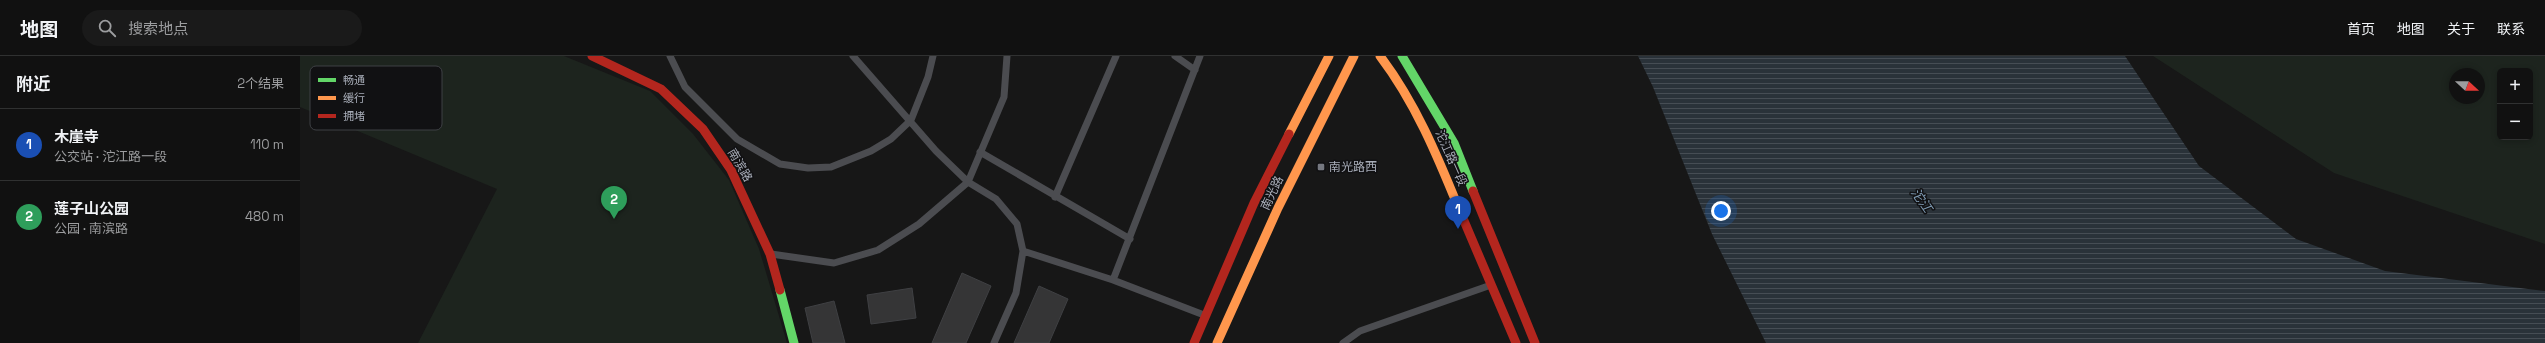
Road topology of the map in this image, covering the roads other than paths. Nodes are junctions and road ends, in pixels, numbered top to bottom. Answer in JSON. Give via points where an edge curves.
{"nodes":[{"id":1,"x":592,"y":56,"type":"edge"},
{"id":2,"x":670,"y":56,"type":"edge"},
{"id":3,"x":853,"y":56,"type":"edge"},
{"id":4,"x":933,"y":56,"type":"edge"},
{"id":5,"x":1007,"y":56,"type":"edge"},
{"id":6,"x":1116,"y":56,"type":"edge"},
{"id":7,"x":1175,"y":56,"type":"edge"},
{"id":8,"x":1200,"y":56,"type":"edge"},
{"id":9,"x":1329,"y":56,"type":"edge"},
{"id":10,"x":1354,"y":56,"type":"edge"},
{"id":11,"x":1380,"y":56,"type":"edge"},
{"id":12,"x":1402,"y":56,"type":"edge"},
{"id":13,"x":1195,"y":70,"type":"junction"},
{"id":14,"x":911,"y":120,"type":"junction"},
{"id":15,"x":980,"y":152,"type":"junction"},
{"id":16,"x":968,"y":182,"type":"junction"},
{"id":17,"x":1054,"y":197,"type":"junction"},
{"id":18,"x":1130,"y":238,"type":"junction"},
{"id":19,"x":1023,"y":251,"type":"junction"},
{"id":20,"x":770,"y":254,"type":"junction"},
{"id":21,"x":1114,"y":280,"type":"junction"},
{"id":22,"x":1510,"y":281,"type":"junction"},
{"id":23,"x":1492,"y":284,"type":"junction"},
{"id":24,"x":1206,"y":316,"type":"junction"},
{"id":25,"x":794,"y":343,"type":"edge"},
{"id":26,"x":994,"y":343,"type":"edge"},
{"id":27,"x":1194,"y":343,"type":"edge"},
{"id":28,"x":1217,"y":343,"type":"edge"},
{"id":29,"x":1343,"y":343,"type":"edge"},
{"id":30,"x":1516,"y":343,"type":"edge"},
{"id":31,"x":1535,"y":343,"type":"edge"}],
"edges":[{"from":1,"to":20,"type":"street","name":"南滨路","via":[[661,89],[702,129],[731,170]]},
{"from":2,"to":14,"type":"lane","via":[[685,87],[737,139],[780,164],[808,168],[831,167],[871,151],[891,139]]},
{"from":3,"to":14,"type":"lane"},
{"from":4,"to":14,"type":"lane","via":[[928,77]]},
{"from":5,"to":15,"type":"lane","via":[[1004,97]]},
{"from":6,"to":17,"type":"lane"},
{"from":7,"to":13,"type":"lane"},
{"from":8,"to":13,"type":"lane"},
{"from":9,"to":24,"type":"street","name":"南光路","via":[[1254,203]]},
{"from":10,"to":28,"type":"street","name":"南光路","via":[[1278,208]]},
{"from":11,"to":23,"type":"street","name":"沱江路一段","via":[[1402,86],[1435,151]]},
{"from":12,"to":22,"type":"street","name":"沱江路一段","via":[[1454,143]]},
{"from":13,"to":18,"type":"lane"},
{"from":14,"to":16,"type":"lane"},
{"from":15,"to":16,"type":"lane"},
{"from":15,"to":17,"type":"lane"},
{"from":16,"to":19,"type":"lane","via":[[996,199],[1017,224]]},
{"from":16,"to":20,"type":"lane","via":[[919,224],[878,250],[834,263]]},
{"from":17,"to":18,"type":"lane"},
{"from":18,"to":21,"type":"lane"},
{"from":19,"to":21,"type":"lane"},
{"from":19,"to":26,"type":"lane","via":[[1016,293]]},
{"from":20,"to":25,"type":"street","name":"南滨路"},
{"from":21,"to":24,"type":"lane"},
{"from":22,"to":23,"type":"lane"},
{"from":22,"to":31,"type":"street","name":"沱江路一段"},
{"from":23,"to":29,"type":"lane","via":[[1360,331]]},
{"from":23,"to":30,"type":"street","name":"沱江路一段"},
{"from":24,"to":27,"type":"street","name":"南光路"}]}
